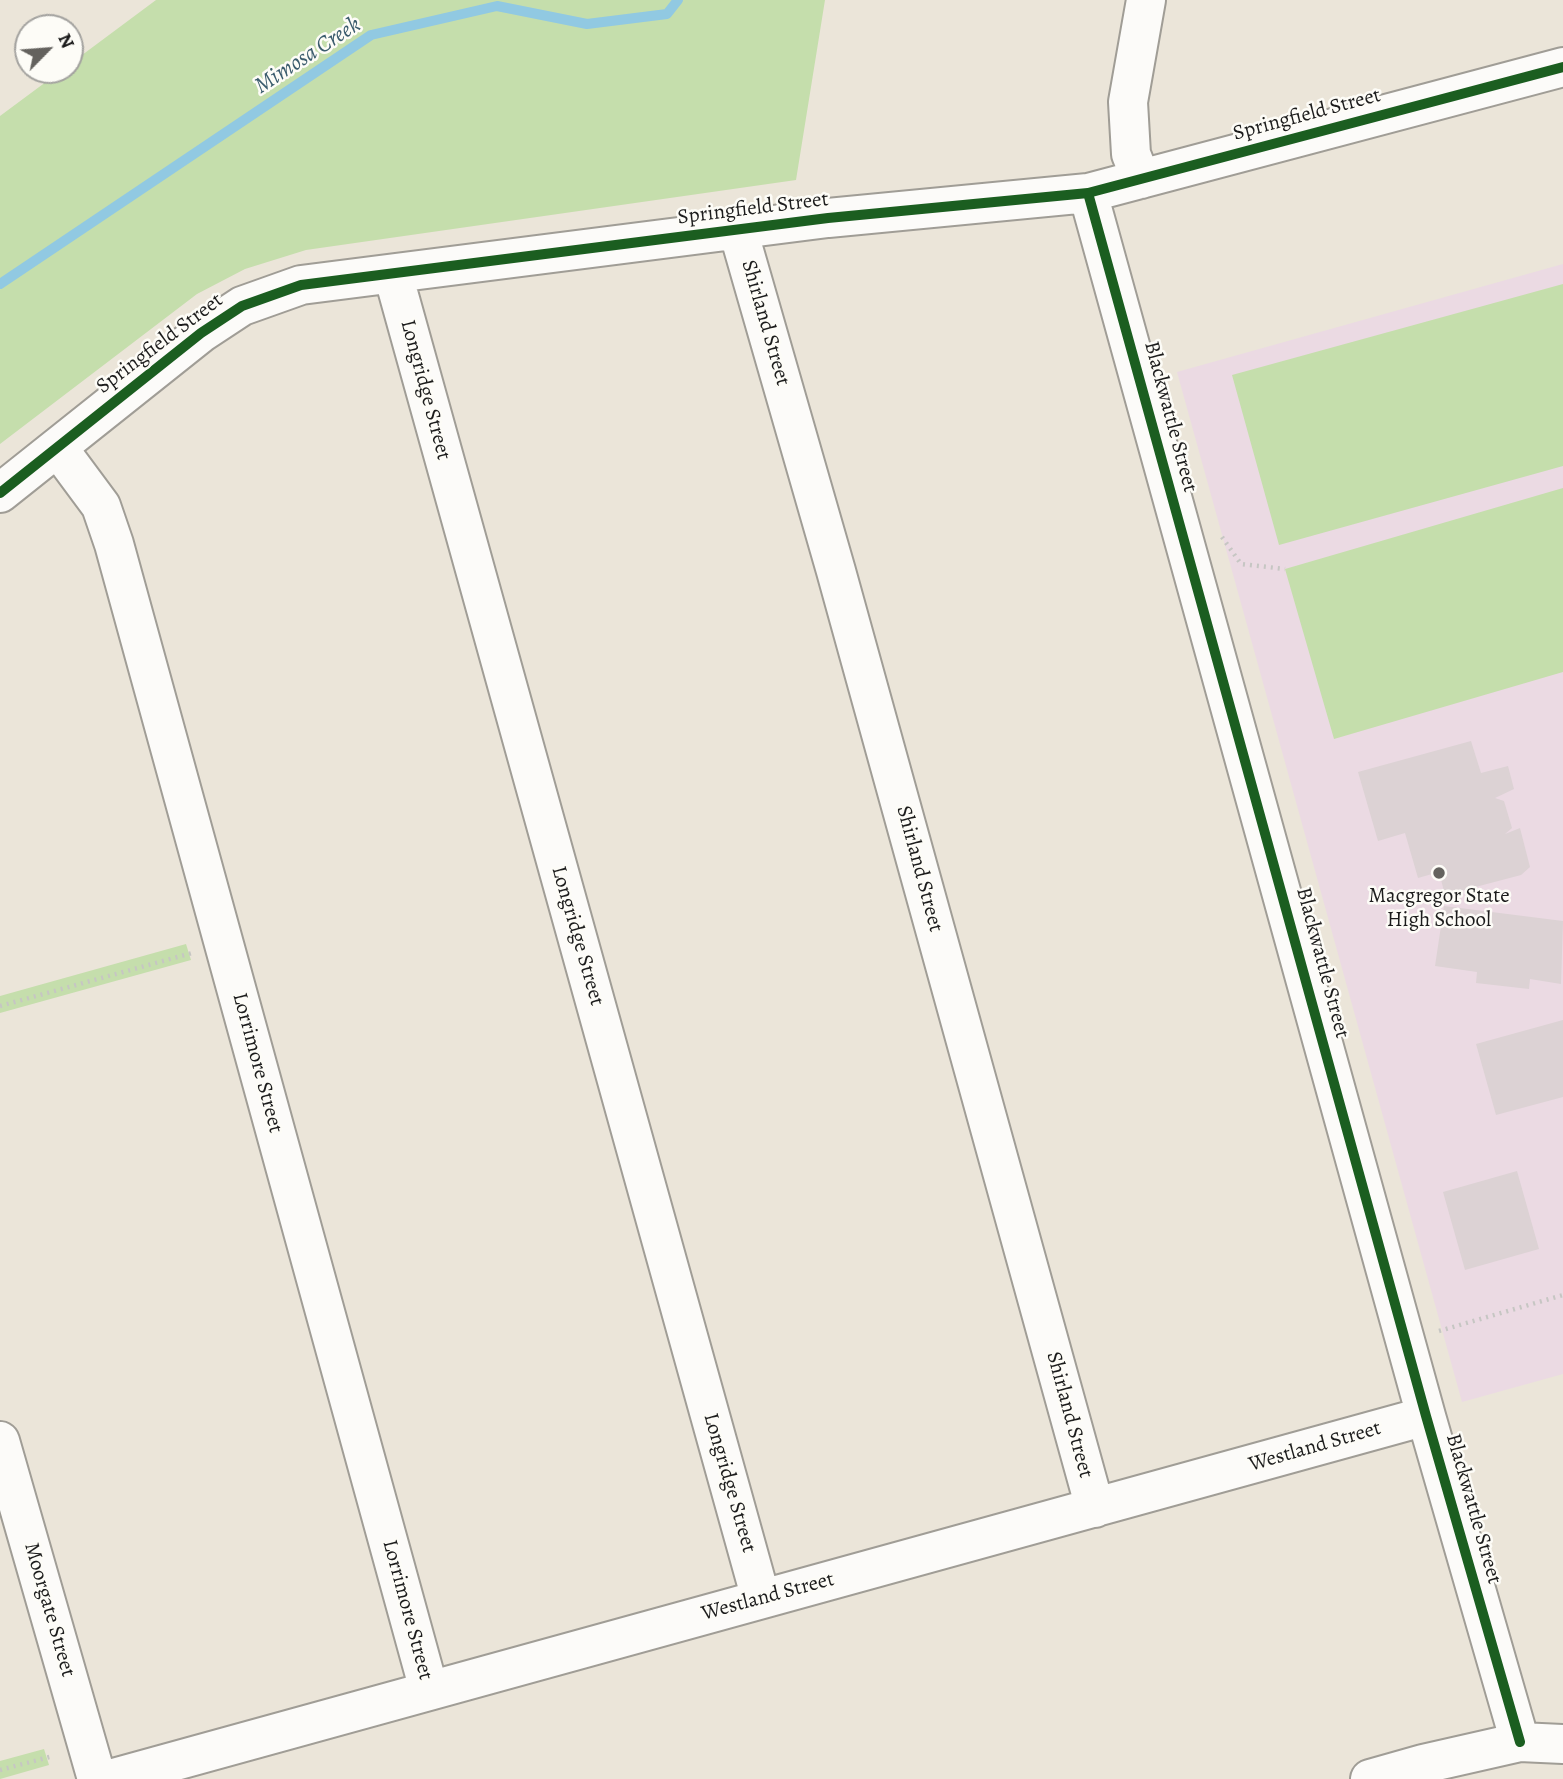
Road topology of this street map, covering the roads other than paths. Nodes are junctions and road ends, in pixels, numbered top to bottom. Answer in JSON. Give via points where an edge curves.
{"nodes":[{"id":1,"x":1146,"y":0,"type":"edge"},
{"id":2,"x":1563,"y":67,"type":"edge"},
{"id":3,"x":1141,"y":179,"type":"junction"},
{"id":4,"x":1088,"y":193,"type":"junction"},
{"id":5,"x":738,"y":230,"type":"junction"},
{"id":6,"x":393,"y":274,"type":"junction"},
{"id":7,"x":58,"y":448,"type":"junction"},
{"id":8,"x":0,"y":493,"type":"edge"},
{"id":9,"x":1426,"y":1416,"type":"junction"},
{"id":10,"x":0,"y":1441,"type":"edge"},
{"id":11,"x":1095,"y":1508,"type":"junction"},
{"id":12,"x":761,"y":1599,"type":"junction"},
{"id":13,"x":429,"y":1690,"type":"junction"},
{"id":14,"x":1520,"y":1742,"type":"junction"},
{"id":15,"x":1563,"y":1744,"type":"edge"},
{"id":16,"x":93,"y":1763,"type":"edge"},
{"id":17,"x":110,"y":1779,"type":"edge"},
{"id":18,"x":1370,"y":1779,"type":"edge"}],
"edges":[{"from":1,"to":3,"type":"street","via":[[1128,102],[1131,154]]},
{"from":2,"to":3,"type":"street","name":"Springfield Street"},
{"from":3,"to":4,"type":"street","name":"Springfield Street"},
{"from":4,"to":5,"type":"street","name":"Springfield Street"},
{"from":4,"to":9,"type":"street","name":"Blackwattle Street"},
{"from":5,"to":6,"type":"street","name":"Springfield Street"},
{"from":5,"to":11,"type":"street","name":"Shirland Street"},
{"from":6,"to":7,"type":"street","name":"Springfield Street","via":[[301,285],[242,306]]},
{"from":6,"to":12,"type":"street","name":"Longridge Street"},
{"from":7,"to":8,"type":"street","name":"Springfield Street"},
{"from":7,"to":13,"type":"street","name":"Lorrimore Street","via":[[101,506],[114,544]]},
{"from":9,"to":11,"type":"street","name":"Westland Street"},
{"from":9,"to":14,"type":"street","name":"Blackwattle Street"},
{"from":10,"to":16,"type":"street","name":"Moorgate Street"},
{"from":11,"to":12,"type":"street","name":"Westland Street"},
{"from":12,"to":13,"type":"street","name":"Westland Street"},
{"from":13,"to":17,"type":"street","name":"Westland Street"},
{"from":14,"to":15,"type":"street"},
{"from":14,"to":18,"type":"street"}]}
